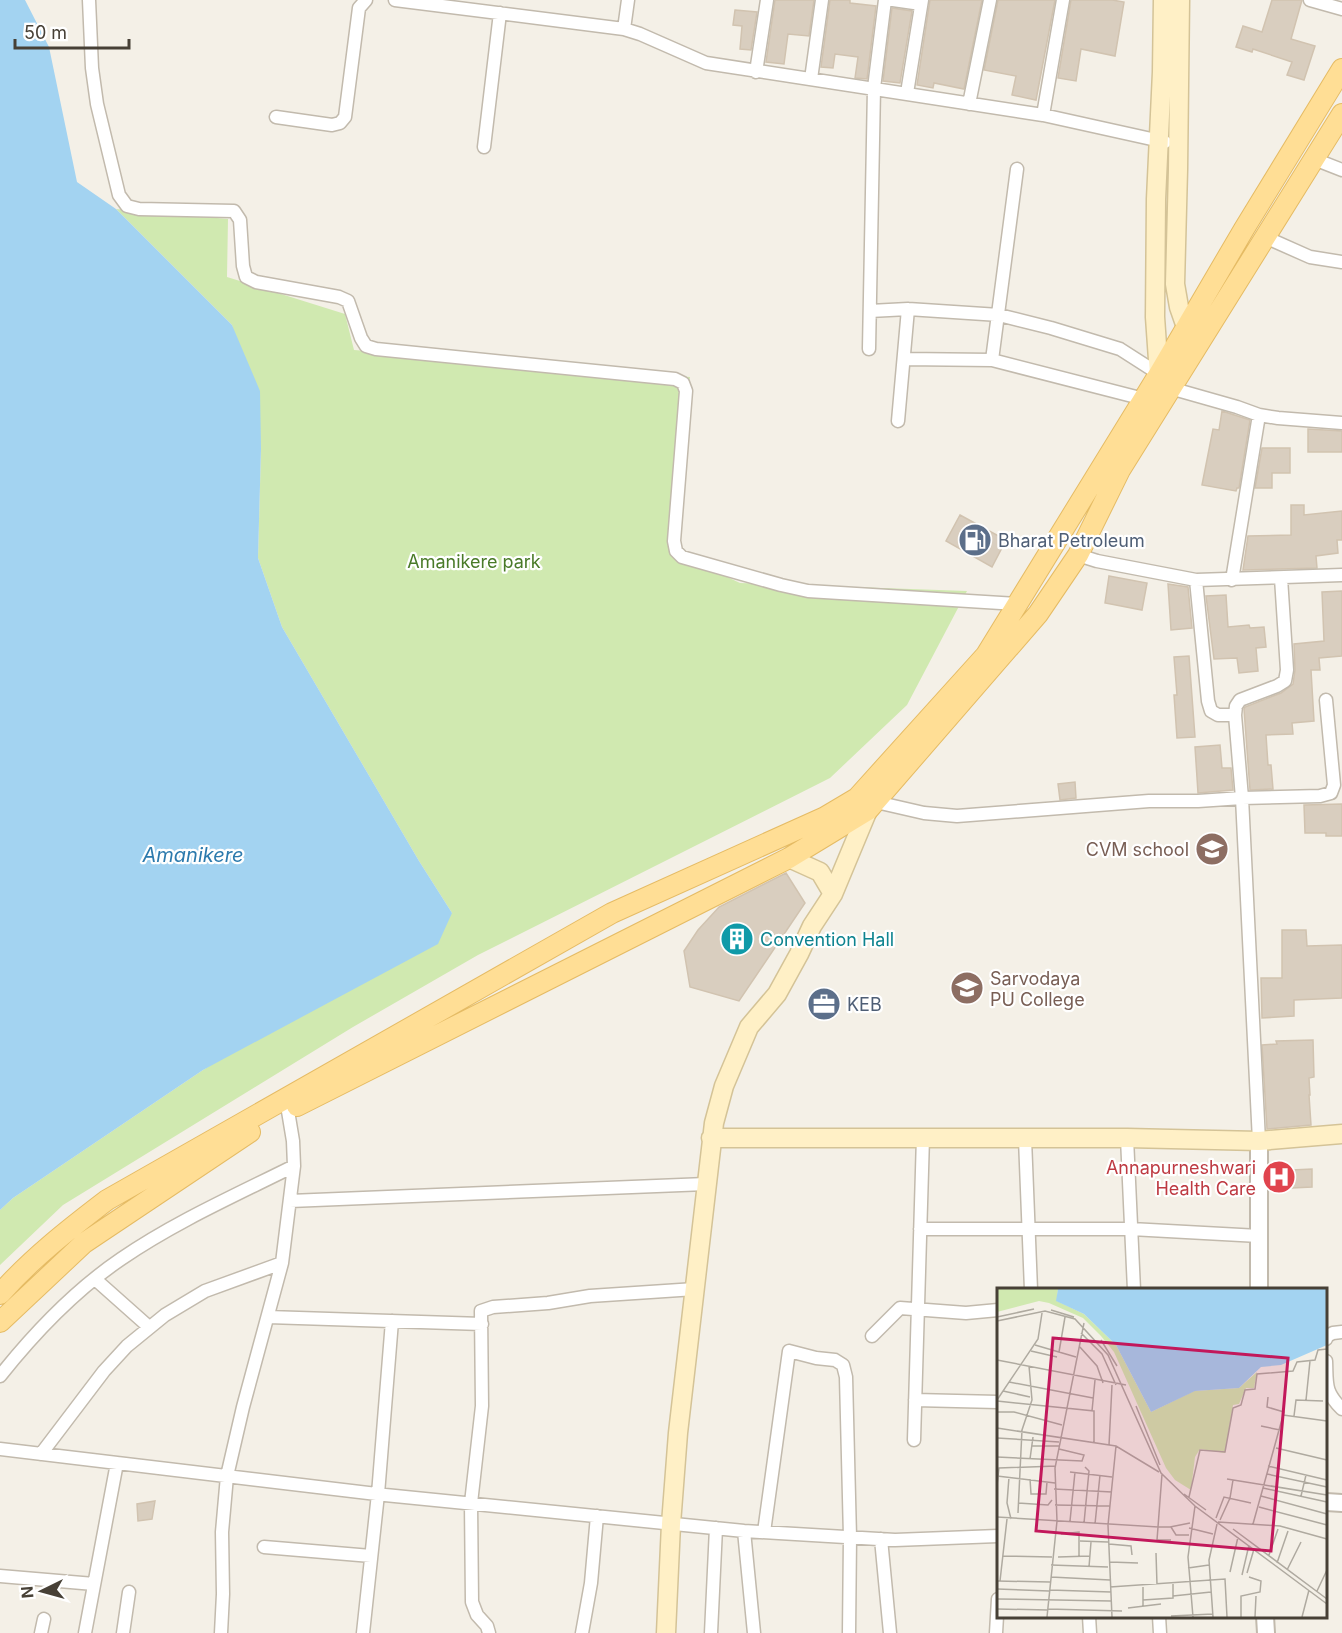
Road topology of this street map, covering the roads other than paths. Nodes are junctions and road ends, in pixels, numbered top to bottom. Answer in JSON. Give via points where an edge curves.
{"nodes":[{"id":1,"x":88,"y":0,"type":"edge"},
{"id":2,"x":366,"y":0,"type":"edge"},
{"id":3,"x":395,"y":0,"type":"edge"},
{"id":4,"x":628,"y":0,"type":"edge"},
{"id":5,"x":767,"y":0,"type":"edge"},
{"id":6,"x":822,"y":0,"type":"edge"},
{"id":7,"x":885,"y":0,"type":"edge"},
{"id":8,"x":893,"y":0,"type":"edge"},
{"id":9,"x":990,"y":0,"type":"edge"},
{"id":10,"x":1063,"y":0,"type":"edge"},
{"id":11,"x":1163,"y":0,"type":"edge"},
{"id":12,"x":1180,"y":0,"type":"edge"},
{"id":13,"x":1310,"y":0,"type":"edge"},
{"id":14,"x":921,"y":2,"type":"edge"},
{"id":15,"x":1342,"y":9,"type":"edge"},
{"id":16,"x":500,"y":14,"type":"junction"},
{"id":17,"x":624,"y":29,"type":"junction"},
{"id":18,"x":1342,"y":69,"type":"edge"},
{"id":19,"x":756,"y":72,"type":"junction"},
{"id":20,"x":811,"y":79,"type":"junction"},
{"id":21,"x":874,"y":88,"type":"junction"},
{"id":22,"x":907,"y":93,"type":"junction"},
{"id":23,"x":969,"y":104,"type":"junction"},
{"id":24,"x":1043,"y":115,"type":"junction"},
{"id":25,"x":276,"y":117,"type":"dead end"},
{"id":26,"x":1341,"y":118,"type":"edge"},
{"id":27,"x":1158,"y":141,"type":"junction"},
{"id":28,"x":1178,"y":144,"type":"junction"},
{"id":29,"x":484,"y":147,"type":"dead end"},
{"id":30,"x":1314,"y":159,"type":"junction"},
{"id":31,"x":1017,"y":169,"type":"dead end"},
{"id":32,"x":1342,"y":170,"type":"edge"},
{"id":33,"x":1265,"y":237,"type":"junction"},
{"id":34,"x":1342,"y":262,"type":"edge"},
{"id":35,"x":908,"y":309,"type":"junction"},
{"id":36,"x":870,"y":311,"type":"junction"},
{"id":37,"x":999,"y":315,"type":"junction"},
{"id":38,"x":1186,"y":327,"type":"junction"},
{"id":39,"x":1198,"y":344,"type":"junction"},
{"id":40,"x":869,"y":349,"type":"dead end"},
{"id":41,"x":904,"y":359,"type":"junction"},
{"id":42,"x":992,"y":360,"type":"junction"},
{"id":43,"x":1165,"y":381,"type":"junction"},
{"id":44,"x":1144,"y":399,"type":"junction"},
{"id":45,"x":1259,"y":415,"type":"junction"},
{"id":46,"x":898,"y":421,"type":"dead end"},
{"id":47,"x":1342,"y":423,"type":"edge"},
{"id":48,"x":1078,"y":555,"type":"junction"},
{"id":49,"x":1342,"y":575,"type":"edge"},
{"id":50,"x":1281,"y":578,"type":"junction"},
{"id":51,"x":1196,"y":580,"type":"junction"},
{"id":52,"x":1232,"y":580,"type":"junction"},
{"id":53,"x":1017,"y":604,"type":"junction"},
{"id":54,"x":1326,"y":700,"type":"dead end"},
{"id":55,"x":1235,"y":715,"type":"junction"},
{"id":56,"x":1242,"y":798,"type":"junction"},
{"id":57,"x":870,"y":801,"type":"junction"},
{"id":58,"x":789,"y":858,"type":"junction"},
{"id":59,"x":833,"y":894,"type":"junction"},
{"id":60,"x":285,"y":1106,"type":"junction"},
{"id":61,"x":1342,"y":1134,"type":"edge"},
{"id":62,"x":923,"y":1137,"type":"junction"},
{"id":63,"x":711,"y":1138,"type":"junction"},
{"id":64,"x":1126,"y":1138,"type":"junction"},
{"id":65,"x":1025,"y":1139,"type":"junction"},
{"id":66,"x":1259,"y":1141,"type":"junction"},
{"id":67,"x":294,"y":1166,"type":"junction"},
{"id":68,"x":706,"y":1184,"type":"junction"},
{"id":69,"x":290,"y":1201,"type":"junction"},
{"id":70,"x":1029,"y":1228,"type":"junction"},
{"id":71,"x":920,"y":1229,"type":"junction"},
{"id":72,"x":1131,"y":1229,"type":"junction"},
{"id":73,"x":1259,"y":1236,"type":"junction"},
{"id":74,"x":282,"y":1263,"type":"junction"},
{"id":75,"x":95,"y":1279,"type":"junction"},
{"id":76,"x":1031,"y":1288,"type":"edge"},
{"id":77,"x":1134,"y":1288,"type":"edge"},
{"id":78,"x":1259,"y":1288,"type":"edge"},
{"id":79,"x":694,"y":1289,"type":"junction"},
{"id":80,"x":0,"y":1294,"type":"edge"},
{"id":81,"x":918,"y":1310,"type":"junction"},
{"id":82,"x":997,"y":1310,"type":"edge"},
{"id":83,"x":268,"y":1317,"type":"junction"},
{"id":84,"x":392,"y":1321,"type":"junction"},
{"id":85,"x":0,"y":1322,"type":"edge"},
{"id":86,"x":482,"y":1324,"type":"junction"},
{"id":87,"x":149,"y":1327,"type":"junction"},
{"id":88,"x":1342,"y":1332,"type":"edge"},
{"id":89,"x":873,"y":1336,"type":"dead end"},
{"id":90,"x":1327,"y":1336,"type":"edge"},
{"id":91,"x":0,"y":1376,"type":"edge"},
{"id":92,"x":1327,"y":1390,"type":"edge"},
{"id":93,"x":915,"y":1400,"type":"junction"},
{"id":94,"x":997,"y":1402,"type":"edge"},
{"id":95,"x":1342,"y":1409,"type":"edge"},
{"id":96,"x":914,"y":1440,"type":"dead end"},
{"id":97,"x":0,"y":1449,"type":"edge"},
{"id":98,"x":41,"y":1454,"type":"junction"},
{"id":99,"x":117,"y":1462,"type":"junction"},
{"id":100,"x":227,"y":1476,"type":"junction"},
{"id":101,"x":378,"y":1494,"type":"junction"},
{"id":102,"x":1327,"y":1502,"type":"edge"},
{"id":103,"x":471,"y":1503,"type":"junction"},
{"id":104,"x":1342,"y":1503,"type":"edge"},
{"id":105,"x":597,"y":1516,"type":"junction"},
{"id":106,"x":671,"y":1524,"type":"junction"},
{"id":107,"x":716,"y":1528,"type":"junction"},
{"id":108,"x":744,"y":1532,"type":"junction"},
{"id":109,"x":764,"y":1533,"type":"junction"},
{"id":110,"x":997,"y":1536,"type":"edge"},
{"id":111,"x":850,"y":1537,"type":"junction"},
{"id":112,"x":881,"y":1539,"type":"junction"},
{"id":113,"x":264,"y":1547,"type":"dead end"},
{"id":114,"x":371,"y":1556,"type":"junction"},
{"id":115,"x":0,"y":1576,"type":"edge"},
{"id":116,"x":94,"y":1584,"type":"junction"},
{"id":117,"x":129,"y":1593,"type":"dead end"},
{"id":118,"x":997,"y":1618,"type":"edge"},
{"id":119,"x":1089,"y":1618,"type":"edge"},
{"id":120,"x":1159,"y":1618,"type":"edge"},
{"id":121,"x":1265,"y":1618,"type":"edge"},
{"id":122,"x":44,"y":1619,"type":"dead end"},
{"id":123,"x":41,"y":1633,"type":"edge"},
{"id":124,"x":85,"y":1633,"type":"edge"},
{"id":125,"x":123,"y":1633,"type":"edge"},
{"id":126,"x":221,"y":1633,"type":"edge"},
{"id":127,"x":363,"y":1633,"type":"edge"},
{"id":128,"x":489,"y":1633,"type":"edge"},
{"id":129,"x":582,"y":1633,"type":"edge"},
{"id":130,"x":666,"y":1633,"type":"edge"},
{"id":131,"x":711,"y":1633,"type":"edge"},
{"id":132,"x":754,"y":1633,"type":"edge"},
{"id":133,"x":849,"y":1633,"type":"edge"},
{"id":134,"x":890,"y":1633,"type":"edge"},
{"id":135,"x":996,"y":1633,"type":"edge"},
{"id":136,"x":1090,"y":1633,"type":"edge"},
{"id":137,"x":1160,"y":1633,"type":"edge"},
{"id":138,"x":1266,"y":1633,"type":"edge"}],
"edges":[{"from":1,"to":53,"type":"street","via":[[96,104],[119,195],[127,206],[139,210],[234,211],[240,220],[246,277],[348,301],[361,338],[366,346],[376,350],[675,379],[683,383],[686,391],[674,541],[682,557],[808,591]]},
{"from":2,"to":25,"type":"street","via":[[360,8],[345,117],[332,125]]},
{"from":3,"to":16,"type":"street"},
{"from":4,"to":17,"type":"street"},
{"from":5,"to":19,"type":"street"},
{"from":6,"to":20,"type":"street"},
{"from":7,"to":21,"type":"street"},
{"from":8,"to":14,"type":"street"},
{"from":9,"to":23,"type":"street"},
{"from":10,"to":24,"type":"street"},
{"from":11,"to":27,"type":"main road"},
{"from":12,"to":28,"type":"main road"},
{"from":13,"to":15,"type":"street"},
{"from":14,"to":22,"type":"street"},
{"from":16,"to":17,"type":"street"},
{"from":16,"to":29,"type":"street"},
{"from":17,"to":19,"type":"street","via":[[695,60]]},
{"from":18,"to":38,"type":"main road"},
{"from":19,"to":20,"type":"street"},
{"from":20,"to":21,"type":"street"},
{"from":21,"to":22,"type":"street"},
{"from":21,"to":36,"type":"street"},
{"from":22,"to":23,"type":"street"},
{"from":23,"to":24,"type":"street"},
{"from":24,"to":27,"type":"street"},
{"from":26,"to":30,"type":"main road"},
{"from":27,"to":28,"type":"street"},
{"from":27,"to":43,"type":"main road","via":[[1155,284]]},
{"from":28,"to":38,"type":"main road","via":[[1175,284]]},
{"from":30,"to":32,"type":"street"},
{"from":30,"to":33,"type":"main road"},
{"from":31,"to":37,"type":"street"},
{"from":33,"to":34,"type":"street","via":[[1310,257]]},
{"from":33,"to":39,"type":"main road"},
{"from":35,"to":36,"type":"street"},
{"from":35,"to":37,"type":"street"},
{"from":35,"to":41,"type":"street"},
{"from":36,"to":40,"type":"street"},
{"from":37,"to":42,"type":"street"},
{"from":37,"to":43,"type":"street","via":[[1120,350]]},
{"from":38,"to":39,"type":"main road"},
{"from":38,"to":43,"type":"main road"},
{"from":39,"to":43,"type":"main road"},
{"from":41,"to":42,"type":"street"},
{"from":41,"to":46,"type":"street"},
{"from":42,"to":44,"type":"street"},
{"from":43,"to":44,"type":"main road"},
{"from":43,"to":45,"type":"street"},
{"from":43,"to":48,"type":"main road"},
{"from":44,"to":53,"type":"main road"},
{"from":45,"to":47,"type":"street"},
{"from":45,"to":52,"type":"street"},
{"from":48,"to":51,"type":"street"},
{"from":48,"to":57,"type":"main road","via":[[1038,614]]},
{"from":49,"to":50,"type":"street"},
{"from":50,"to":52,"type":"street"},
{"from":50,"to":55,"type":"street","via":[[1285,681],[1240,700]]},
{"from":51,"to":52,"type":"street"},
{"from":51,"to":55,"type":"street","via":[[1208,701],[1211,711],[1218,715]]},
{"from":53,"to":57,"type":"main road","via":[[986,654]]},
{"from":54,"to":56,"type":"street","via":[[1334,785],[1331,794]]},
{"from":55,"to":56,"type":"street"},
{"from":56,"to":57,"type":"street","via":[[957,816]]},
{"from":56,"to":66,"type":"street"},
{"from":57,"to":58,"type":"main road"},
{"from":57,"to":59,"type":"main road"},
{"from":57,"to":60,"type":"main road","via":[[857,798],[825,817],[612,913]]},
{"from":58,"to":59,"type":"main road","via":[[820,872]]},
{"from":58,"to":60,"type":"main road"},
{"from":59,"to":63,"type":"main road","via":[[777,994],[749,1028],[724,1086]]},
{"from":60,"to":67,"type":"street"},
{"from":60,"to":80,"type":"main road","via":[[107,1200],[59,1236]]},
{"from":60,"to":85,"type":"main road","via":[[84,1243]]},
{"from":61,"to":66,"type":"main road"},
{"from":62,"to":63,"type":"main road"},
{"from":62,"to":65,"type":"main road"},
{"from":62,"to":71,"type":"street"},
{"from":63,"to":68,"type":"main road"},
{"from":64,"to":65,"type":"main road"},
{"from":64,"to":66,"type":"main road"},
{"from":64,"to":72,"type":"street"},
{"from":65,"to":70,"type":"street"},
{"from":66,"to":73,"type":"street"},
{"from":67,"to":69,"type":"street"},
{"from":67,"to":75,"type":"street","via":[[168,1230]]},
{"from":68,"to":69,"type":"street"},
{"from":68,"to":79,"type":"main road"},
{"from":69,"to":74,"type":"street"},
{"from":70,"to":71,"type":"street"},
{"from":70,"to":72,"type":"street"},
{"from":70,"to":76,"type":"street"},
{"from":71,"to":81,"type":"street"},
{"from":72,"to":73,"type":"street"},
{"from":72,"to":77,"type":"street"},
{"from":73,"to":78,"type":"street"},
{"from":74,"to":83,"type":"street"},
{"from":74,"to":87,"type":"street","via":[[205,1291]]},
{"from":75,"to":87,"type":"street"},
{"from":75,"to":91,"type":"street","via":[[53,1314]]},
{"from":79,"to":86,"type":"street","via":[[493,1308],[481,1311]]},
{"from":79,"to":106,"type":"main road"},
{"from":81,"to":82,"type":"street"},
{"from":81,"to":89,"type":"street","via":[[900,1308]]},
{"from":81,"to":93,"type":"street"},
{"from":83,"to":84,"type":"street"},
{"from":83,"to":100,"type":"street"},
{"from":84,"to":86,"type":"street"},
{"from":84,"to":101,"type":"street"},
{"from":86,"to":103,"type":"street","via":[[482,1406]]},
{"from":87,"to":98,"type":"street","via":[[104,1371]]},
{"from":88,"to":90,"type":"street"},
{"from":92,"to":95,"type":"street"},
{"from":93,"to":94,"type":"street"},
{"from":93,"to":96,"type":"street"},
{"from":97,"to":98,"type":"street"},
{"from":98,"to":99,"type":"street"},
{"from":99,"to":100,"type":"street"},
{"from":99,"to":116,"type":"street"},
{"from":100,"to":101,"type":"street"},
{"from":100,"to":126,"type":"street"},
{"from":101,"to":103,"type":"street"},
{"from":101,"to":114,"type":"street"},
{"from":102,"to":104,"type":"street"},
{"from":103,"to":105,"type":"street"},
{"from":103,"to":128,"type":"street","via":[[472,1602]]},
{"from":105,"to":106,"type":"street"},
{"from":105,"to":129,"type":"street"},
{"from":106,"to":107,"type":"street"},
{"from":106,"to":130,"type":"main road"},
{"from":107,"to":108,"type":"street"},
{"from":107,"to":131,"type":"street"},
{"from":108,"to":109,"type":"street"},
{"from":108,"to":132,"type":"street"},
{"from":109,"to":111,"type":"street"},
{"from":109,"to":111,"type":"street","via":[[789,1351],[843,1365]]},
{"from":110,"to":112,"type":"street"},
{"from":111,"to":112,"type":"street"},
{"from":111,"to":133,"type":"street"},
{"from":112,"to":134,"type":"street"},
{"from":113,"to":114,"type":"street"},
{"from":114,"to":127,"type":"street"},
{"from":115,"to":116,"type":"street"},
{"from":116,"to":124,"type":"street"},
{"from":117,"to":125,"type":"street"},
{"from":118,"to":135,"type":"street"},
{"from":119,"to":136,"type":"street"},
{"from":120,"to":137,"type":"street"},
{"from":121,"to":138,"type":"street"},
{"from":122,"to":123,"type":"street"}]}
